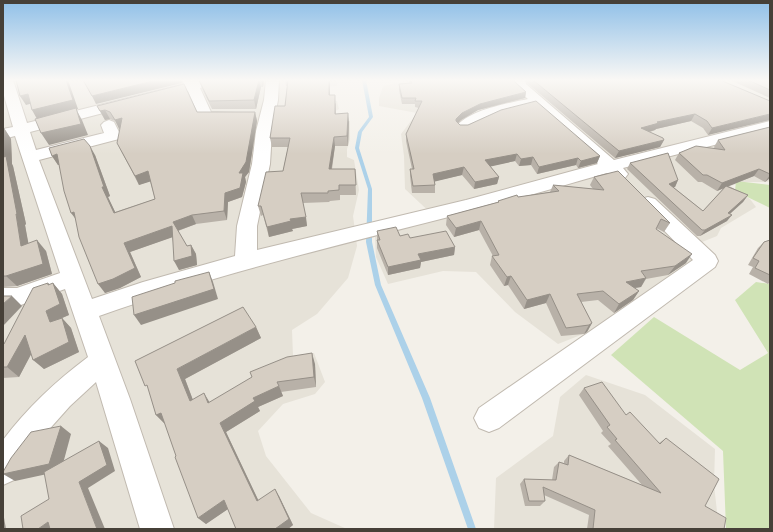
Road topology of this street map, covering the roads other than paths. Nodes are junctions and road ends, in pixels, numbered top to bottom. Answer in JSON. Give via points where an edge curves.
{"nodes":[{"id":1,"x":9,"y":105,"type":"edge"},
{"id":2,"x":109,"y":105,"type":"edge"},
{"id":3,"x":202,"y":105,"type":"edge"},
{"id":4,"x":267,"y":105,"type":"edge"},
{"id":5,"x":522,"y":105,"type":"edge"},
{"id":6,"x":543,"y":105,"type":"edge"},
{"id":7,"x":257,"y":115,"type":"junction"},
{"id":8,"x":109,"y":125,"type":"dead end"},
{"id":9,"x":770,"y":126,"type":"edge"},
{"id":10,"x":464,"y":127,"type":"edge"},
{"id":11,"x":12,"y":132,"type":"edge"},
{"id":12,"x":30,"y":157,"type":"junction"},
{"id":13,"x":612,"y":166,"type":"junction"},
{"id":14,"x":246,"y":260,"type":"junction"},
{"id":15,"x":74,"y":276,"type":"junction"},
{"id":16,"x":3,"y":297,"type":"edge"},
{"id":17,"x":86,"y":311,"type":"junction"},
{"id":18,"x":103,"y":361,"type":"junction"},
{"id":19,"x":488,"y":418,"type":"dead end"},
{"id":20,"x":3,"y":469,"type":"edge"},
{"id":21,"x":157,"y":529,"type":"edge"}],
"edges":[{"from":1,"to":11,"type":"street"},
{"from":2,"to":11,"type":"street"},
{"from":3,"to":7,"type":"street","via":[[205,116]]},
{"from":4,"to":7,"type":"street"},
{"from":5,"to":10,"type":"street","via":[[476,118]]},
{"from":6,"to":13,"type":"street"},
{"from":7,"to":14,"type":"street","via":[[264,131],[261,164],[247,226]]},
{"from":8,"to":12,"type":"street","via":[[113,136]]},
{"from":9,"to":13,"type":"street"},
{"from":11,"to":12,"type":"street"},
{"from":12,"to":15,"type":"street"},
{"from":13,"to":14,"type":"street","via":[[468,206]]},
{"from":13,"to":19,"type":"street","via":[[707,261]]},
{"from":14,"to":17,"type":"street"},
{"from":15,"to":16,"type":"street","via":[[18,297]]},
{"from":15,"to":17,"type":"street"},
{"from":17,"to":18,"type":"street"},
{"from":18,"to":20,"type":"street","via":[[78,380],[39,418]]},
{"from":18,"to":21,"type":"street"}]}
